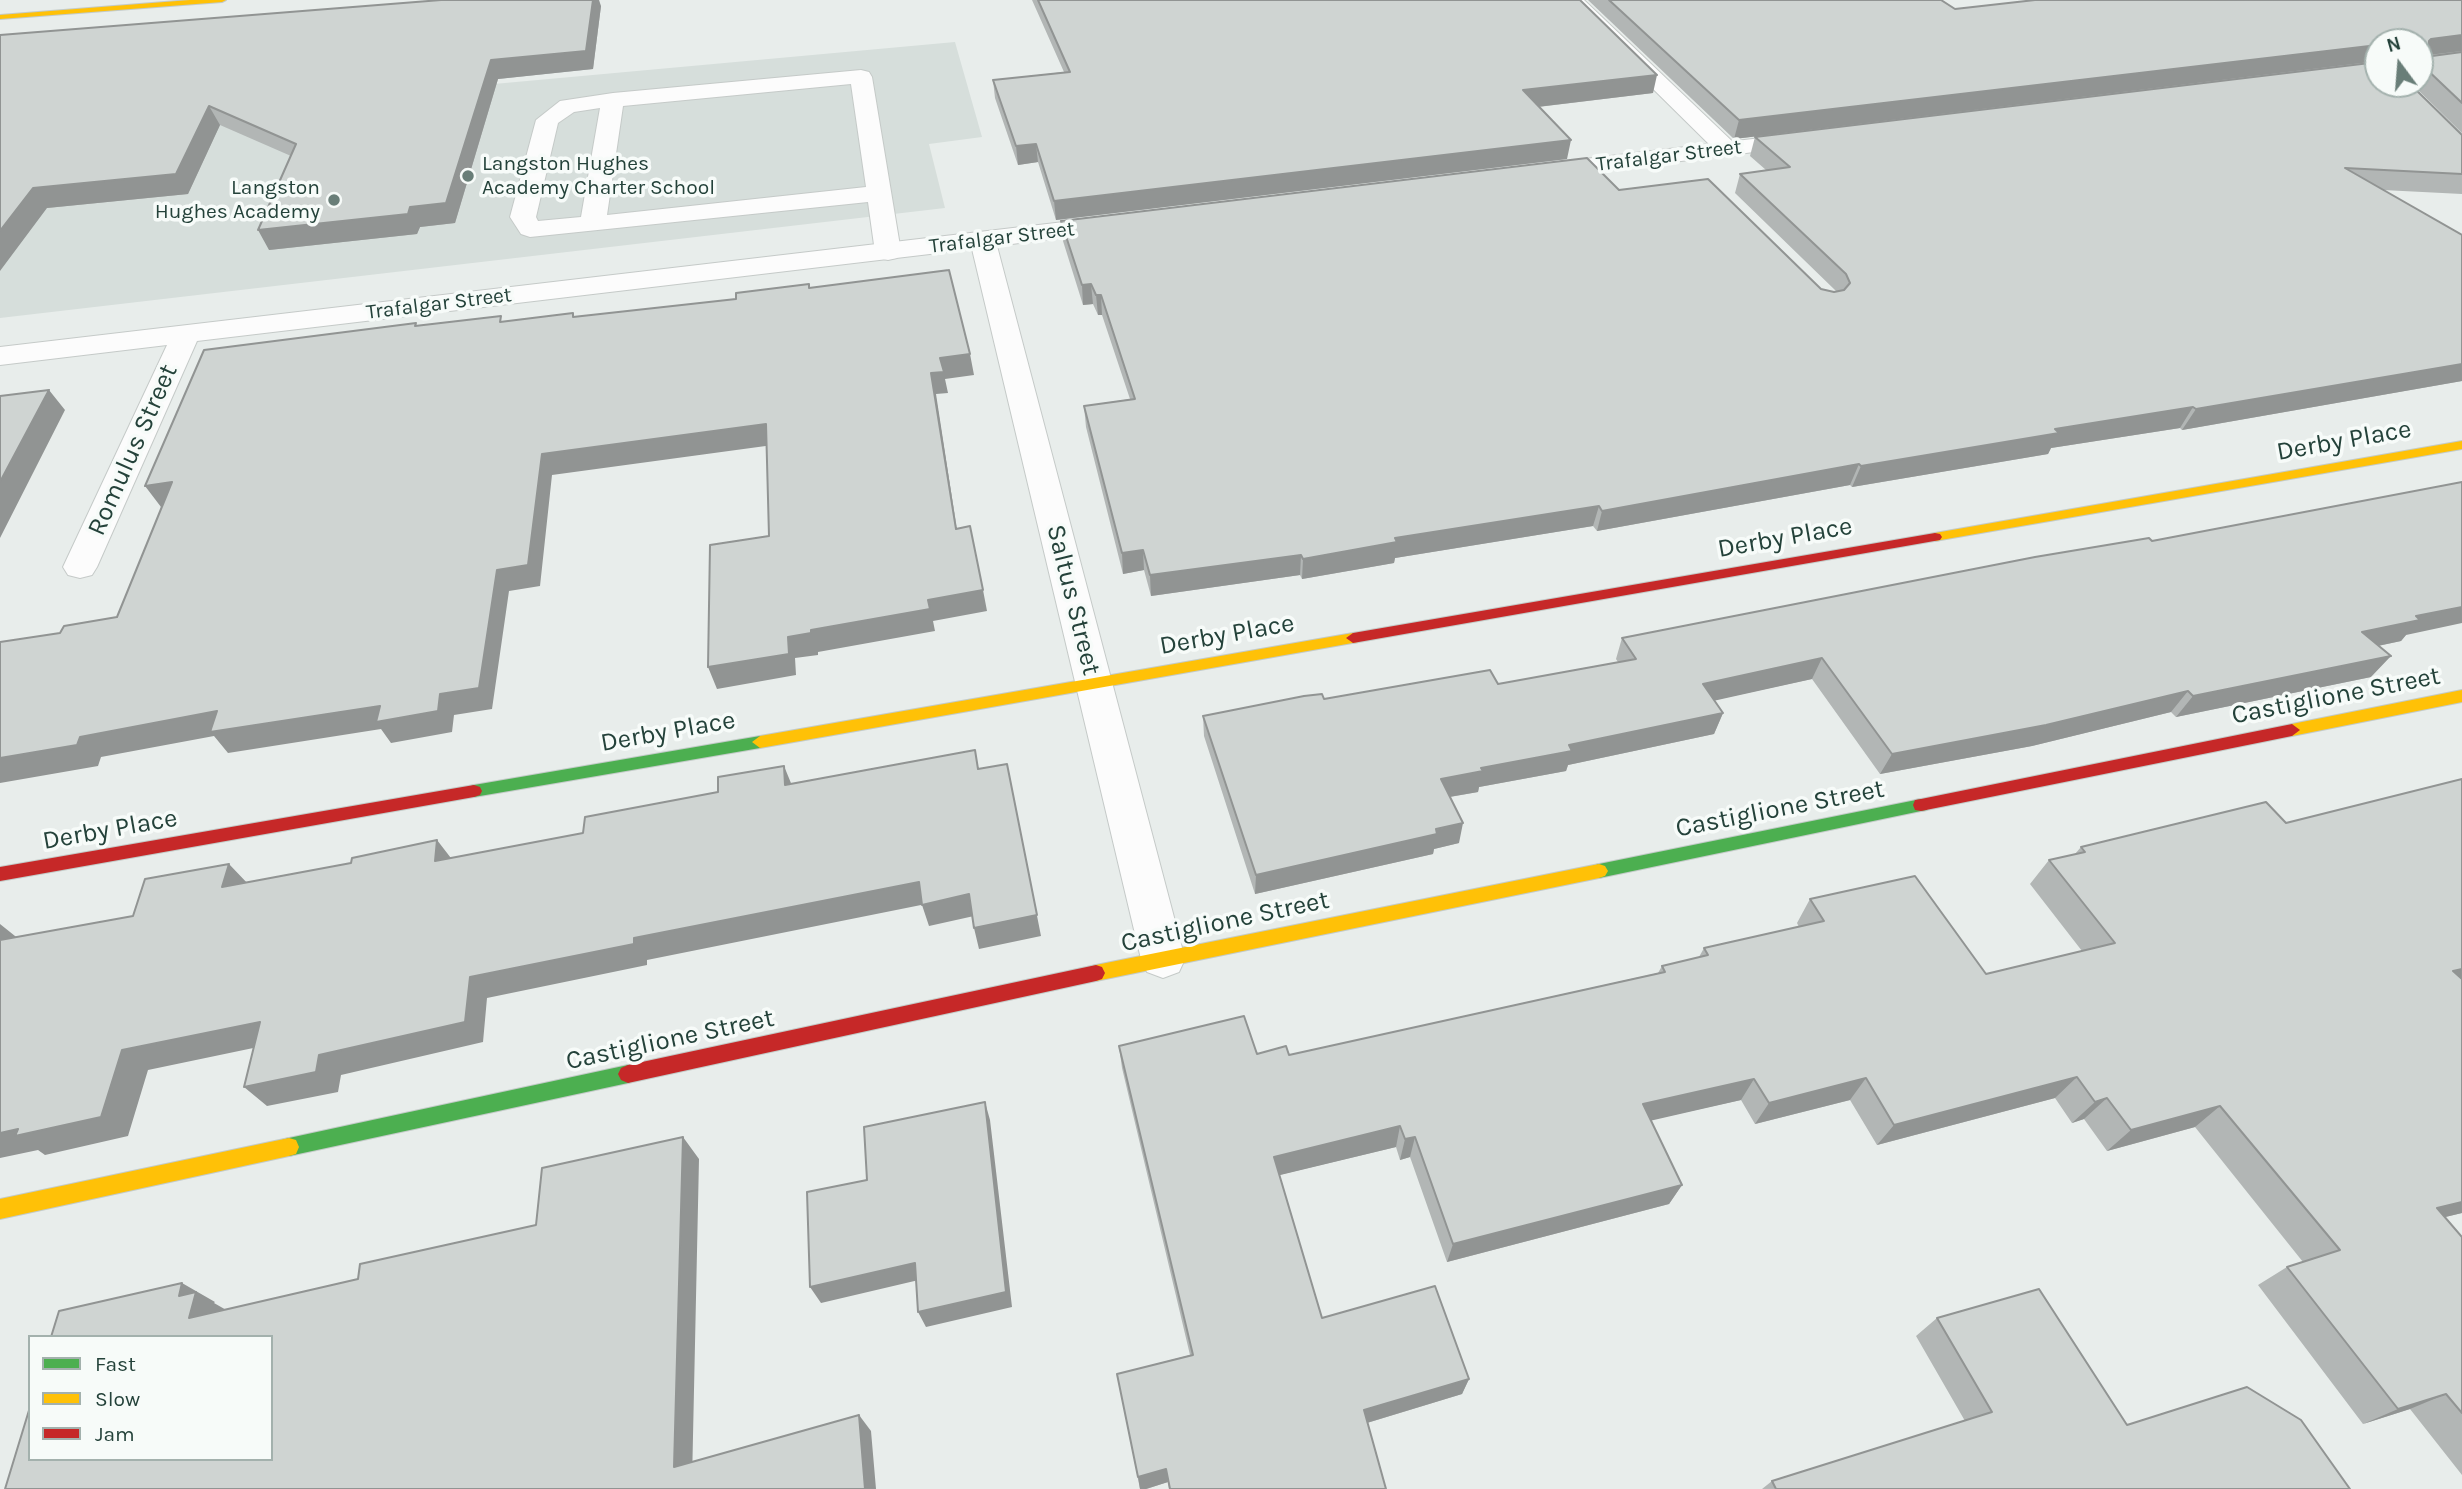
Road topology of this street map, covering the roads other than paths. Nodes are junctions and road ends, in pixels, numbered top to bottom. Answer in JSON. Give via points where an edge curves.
{"nodes":[{"id":1,"x":222,"y":0,"type":"edge"},
{"id":2,"x":1573,"y":0,"type":"edge"},
{"id":3,"x":130,"y":4,"type":"edge"},
{"id":4,"x":0,"y":18,"type":"edge"},
{"id":5,"x":612,"y":100,"type":"junction"},
{"id":6,"x":1824,"y":137,"type":"edge"},
{"id":7,"x":1727,"y":149,"type":"junction"},
{"id":8,"x":1677,"y":155,"type":"junction"},
{"id":9,"x":1524,"y":174,"type":"edge"},
{"id":10,"x":1697,"y":174,"type":"dead end"},
{"id":11,"x":879,"y":193,"type":"junction"},
{"id":12,"x":1136,"y":222,"type":"edge"},
{"id":13,"x":593,"y":224,"type":"junction"},
{"id":14,"x":983,"y":240,"type":"junction"},
{"id":15,"x":888,"y":252,"type":"junction"},
{"id":16,"x":186,"y":334,"type":"junction"},
{"id":17,"x":0,"y":356,"type":"edge"},
{"id":18,"x":2462,"y":445,"type":"edge"},
{"id":19,"x":80,"y":567,"type":"dead end"},
{"id":20,"x":1094,"y":683,"type":"junction"},
{"id":21,"x":2462,"y":696,"type":"edge"},
{"id":22,"x":0,"y":874,"type":"edge"},
{"id":23,"x":1163,"y":959,"type":"junction"},
{"id":24,"x":0,"y":1209,"type":"edge"}],
"edges":[{"from":1,"to":3,"type":"street"},
{"from":2,"to":7,"type":"street"},
{"from":3,"to":4,"type":"street"},
{"from":5,"to":11,"type":"street","via":[[861,77]]},
{"from":5,"to":13,"type":"street"},
{"from":5,"to":13,"type":"street","via":[[568,106],[547,120],[523,217],[530,229]]},
{"from":6,"to":7,"type":"street","name":"Trafalgar Street"},
{"from":7,"to":8,"type":"street","name":"Trafalgar Street"},
{"from":8,"to":9,"type":"street","name":"Trafalgar Street"},
{"from":8,"to":10,"type":"street"},
{"from":11,"to":13,"type":"street"},
{"from":11,"to":15,"type":"street"},
{"from":12,"to":14,"type":"street","name":"Trafalgar Street"},
{"from":14,"to":15,"type":"street","name":"Trafalgar Street"},
{"from":14,"to":20,"type":"street","name":"Saltus Street"},
{"from":15,"to":16,"type":"street","name":"Trafalgar Street"},
{"from":16,"to":17,"type":"street","name":"Trafalgar Street"},
{"from":16,"to":19,"type":"street","name":"Romulus Street"},
{"from":18,"to":20,"type":"street","name":"Derby Place"},
{"from":20,"to":22,"type":"street","name":"Derby Place"},
{"from":20,"to":23,"type":"street","name":"Saltus Street"},
{"from":21,"to":23,"type":"street","name":"Castiglione Street"},
{"from":23,"to":24,"type":"street","name":"Castiglione Street"}]}
